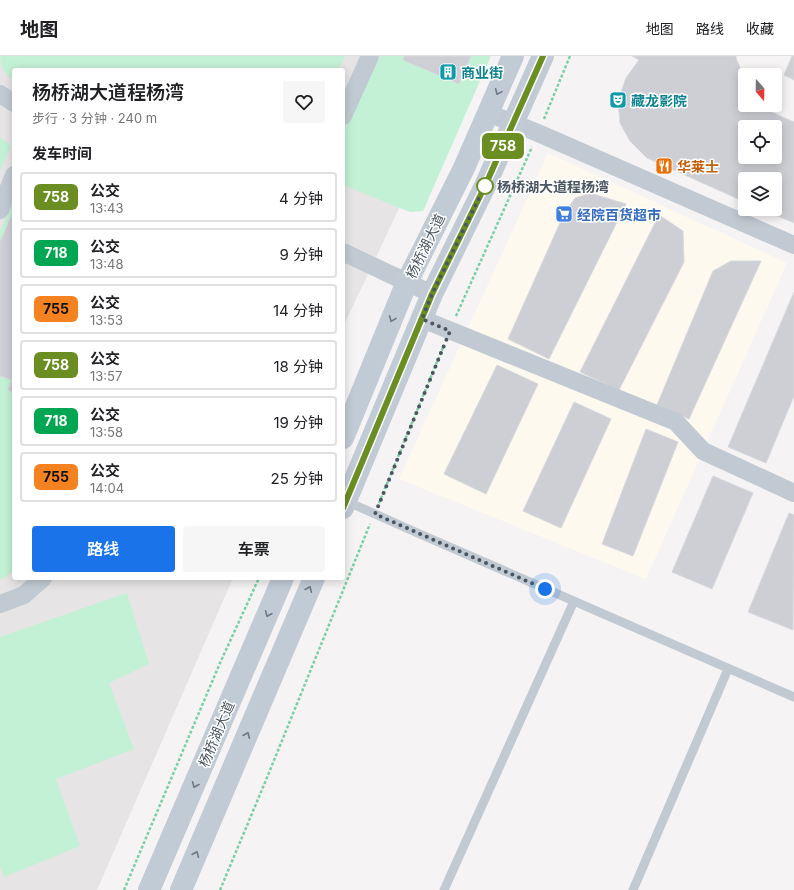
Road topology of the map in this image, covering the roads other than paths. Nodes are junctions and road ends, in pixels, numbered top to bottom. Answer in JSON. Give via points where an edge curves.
{"nodes":[{"id":1,"x":370,"y":56,"type":"edge"},
{"id":2,"x":514,"y":56,"type":"edge"},
{"id":3,"x":543,"y":56,"type":"edge"},
{"id":4,"x":0,"y":94,"type":"edge"},
{"id":5,"x":12,"y":102,"type":"edge"},
{"id":6,"x":345,"y":112,"type":"edge"},
{"id":7,"x":488,"y":113,"type":"junction"},
{"id":8,"x":513,"y":123,"type":"junction"},
{"id":9,"x":12,"y":180,"type":"edge"},
{"id":10,"x":0,"y":210,"type":"edge"},
{"id":11,"x":794,"y":246,"type":"edge"},
{"id":12,"x":345,"y":253,"type":"edge"},
{"id":13,"x":407,"y":282,"type":"junction"},
{"id":14,"x":432,"y":294,"type":"junction"},
{"id":15,"x":422,"y":319,"type":"junction"},
{"id":16,"x":345,"y":433,"type":"edge"},
{"id":17,"x":794,"y":493,"type":"edge"},
{"id":18,"x":345,"y":502,"type":"edge"},
{"id":19,"x":345,"y":504,"type":"edge"},
{"id":20,"x":41,"y":580,"type":"edge"},
{"id":21,"x":282,"y":580,"type":"edge"},
{"id":22,"x":313,"y":580,"type":"edge"},
{"id":23,"x":1,"y":601,"type":"edge"},
{"id":24,"x":574,"y":601,"type":"junction"},
{"id":25,"x":728,"y":668,"type":"junction"},
{"id":26,"x":794,"y":697,"type":"edge"},
{"id":27,"x":149,"y":890,"type":"edge"},
{"id":28,"x":181,"y":890,"type":"edge"},
{"id":29,"x":444,"y":890,"type":"edge"},
{"id":30,"x":633,"y":890,"type":"edge"}],
"edges":[{"from":1,"to":6,"type":"street"},
{"from":2,"to":7,"type":"main road","name":"杨桥湖大道","one_way":true},
{"from":3,"to":8,"type":"main road","name":"杨桥湖大道"},
{"from":4,"to":5,"type":"street"},
{"from":7,"to":8,"type":"street"},
{"from":7,"to":13,"type":"main road","name":"杨桥湖大道","via":[[464,168]]},
{"from":8,"to":11,"type":"street"},
{"from":8,"to":14,"type":"main road","name":"杨桥湖大道"},
{"from":9,"to":10,"type":"street"},
{"from":12,"to":13,"type":"street"},
{"from":13,"to":14,"type":"street"},
{"from":13,"to":16,"type":"main road","name":"杨桥湖大道","one_way":true},
{"from":14,"to":15,"type":"main road","name":"杨桥湖大道"},
{"from":15,"to":17,"type":"street","via":[[676,422],[703,451]]},
{"from":15,"to":18,"type":"main road","name":"杨桥湖大道"},
{"from":19,"to":24,"type":"lane","via":[[375,514]]},
{"from":20,"to":23,"type":"street","via":[[24,595]]},
{"from":21,"to":27,"type":"main road","name":"杨桥湖大道","one_way":true},
{"from":28,"to":22,"type":"main road","name":"杨桥湖大道","one_way":true},
{"from":24,"to":25,"type":"lane"},
{"from":24,"to":29,"type":"lane"},
{"from":25,"to":26,"type":"lane"},
{"from":25,"to":30,"type":"lane"}]}
